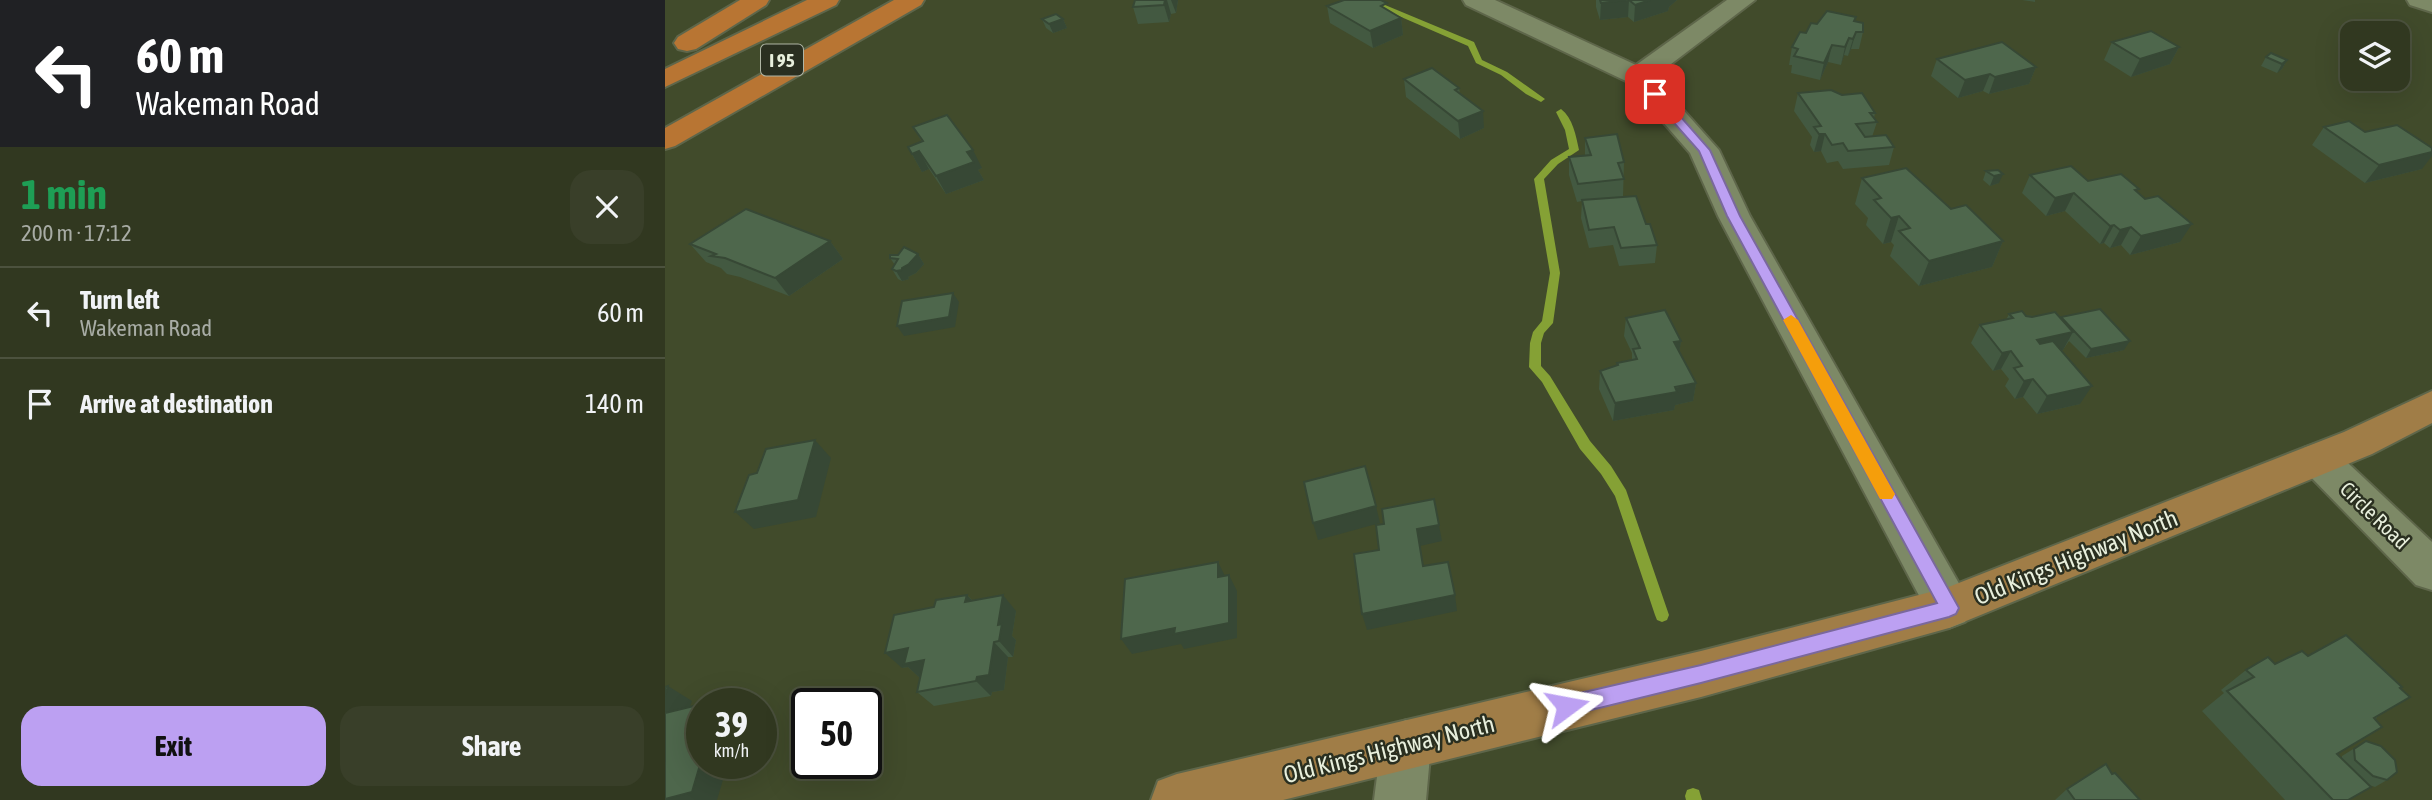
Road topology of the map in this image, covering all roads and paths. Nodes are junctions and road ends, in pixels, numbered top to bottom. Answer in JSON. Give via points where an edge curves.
{"nodes":[{"id":1,"x":757,"y":0,"type":"edge"},
{"id":2,"x":827,"y":0,"type":"edge"},
{"id":3,"x":900,"y":0,"type":"edge"},
{"id":4,"x":912,"y":0,"type":"edge"},
{"id":5,"x":1475,"y":0,"type":"edge"},
{"id":6,"x":1743,"y":0,"type":"edge"},
{"id":7,"x":2419,"y":0,"type":"edge"},
{"id":8,"x":2432,"y":5,"type":"edge"},
{"id":9,"x":665,"y":55,"type":"edge"},
{"id":10,"x":1638,"y":76,"type":"junction"},
{"id":11,"x":665,"y":79,"type":"edge"},
{"id":12,"x":665,"y":121,"type":"edge"},
{"id":13,"x":665,"y":140,"type":"edge"},
{"id":14,"x":2432,"y":407,"type":"edge"},
{"id":15,"x":2318,"y":459,"type":"junction"},
{"id":16,"x":2432,"y":570,"type":"edge"},
{"id":17,"x":1949,"y":608,"type":"junction"},
{"id":18,"x":1406,"y":745,"type":"junction"},
{"id":19,"x":1177,"y":800,"type":"edge"},
{"id":20,"x":1400,"y":800,"type":"edge"}],
"edges":[{"from":1,"to":9,"type":"highway"},
{"from":2,"to":11,"type":"highway","number":"I 95"},
{"from":3,"to":12,"type":"highway","number":"I 95"},
{"from":4,"to":13,"type":"highway"},
{"from":5,"to":10,"type":"street"},
{"from":6,"to":10,"type":"street"},
{"from":7,"to":8,"type":"street"},
{"from":10,"to":17,"type":"street","via":[[1704,150],[1734,216]]},
{"from":14,"to":15,"type":"main road","name":"Old Kings Highway North"},
{"from":15,"to":16,"type":"street","name":"Circle Road"},
{"from":15,"to":17,"type":"main road","name":"Old Kings Highway North"},
{"from":17,"to":18,"type":"main road","name":"Old Kings Highway North"},
{"from":18,"to":19,"type":"main road","name":"Old Kings Highway North"},
{"from":18,"to":20,"type":"street"}]}
